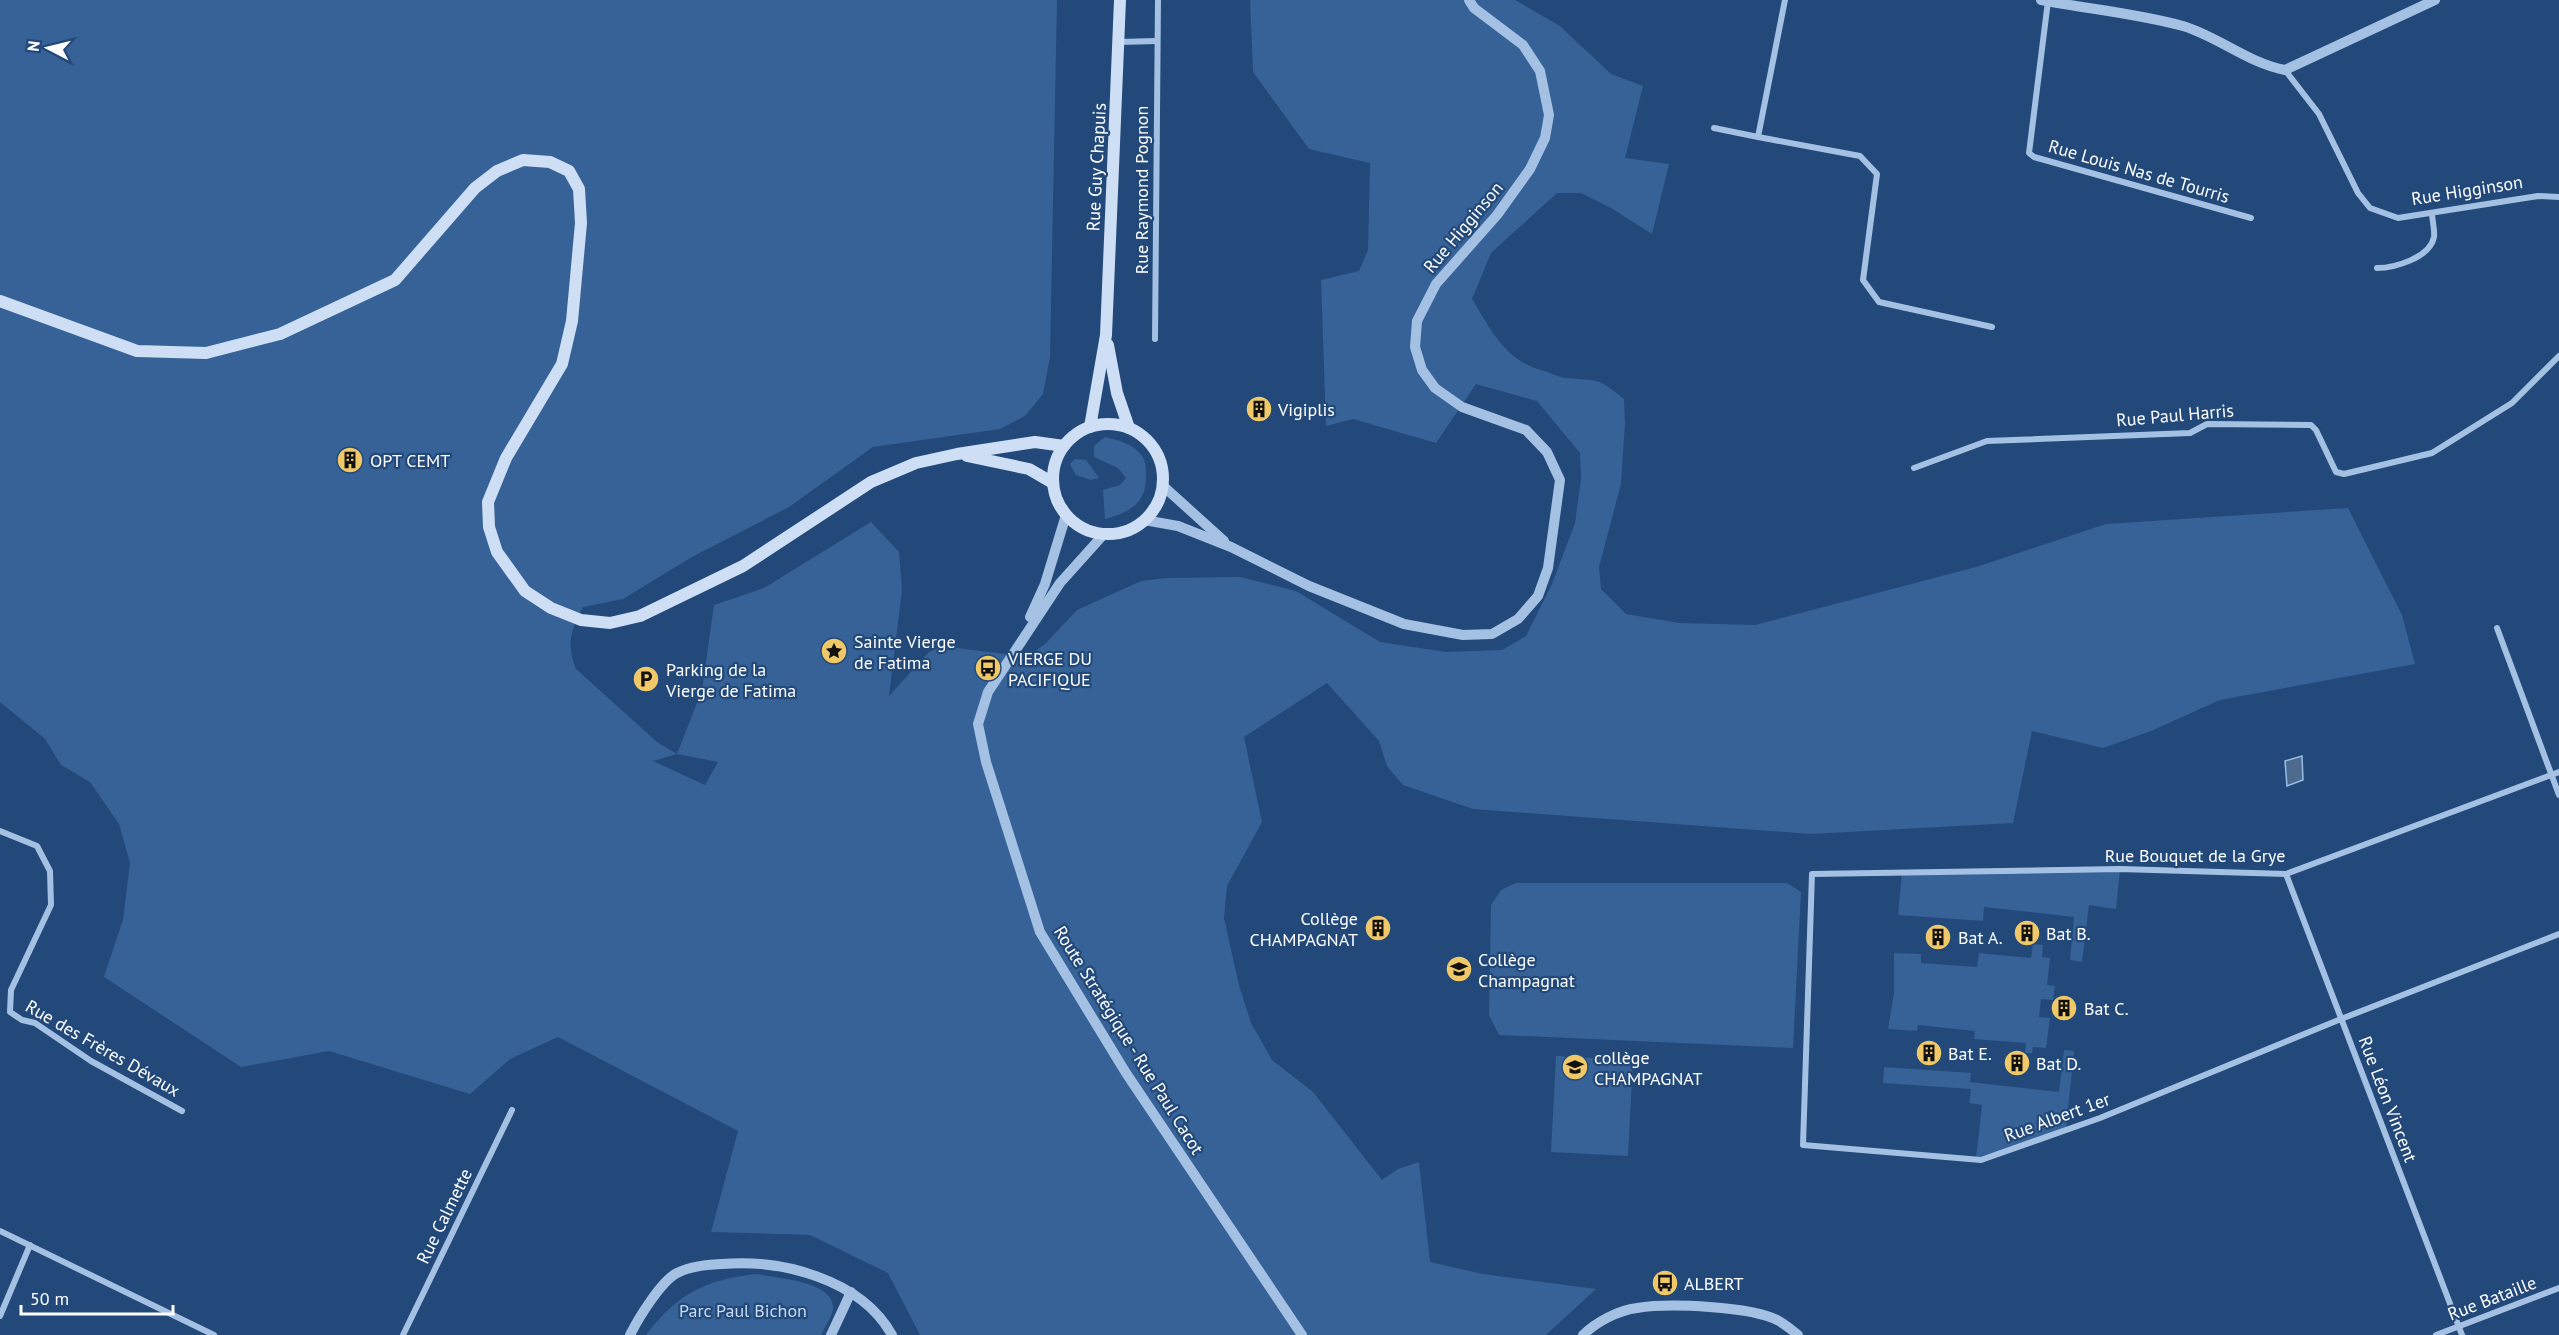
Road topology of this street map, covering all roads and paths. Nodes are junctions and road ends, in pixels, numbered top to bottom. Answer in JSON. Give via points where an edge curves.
{"nodes":[{"id":1,"x":1120,"y":0,"type":"edge"},
{"id":2,"x":1158,"y":0,"type":"edge"},
{"id":3,"x":1469,"y":0,"type":"edge"},
{"id":4,"x":1785,"y":0,"type":"edge"},
{"id":5,"x":2434,"y":0,"type":"edge"},
{"id":6,"x":2044,"y":1,"type":"edge"},
{"id":7,"x":2100,"y":4,"type":"edge"},
{"id":8,"x":1157,"y":41,"type":"junction"},
{"id":9,"x":1119,"y":42,"type":"junction"},
{"id":10,"x":2285,"y":70,"type":"junction"},
{"id":11,"x":1714,"y":128,"type":"dead end"},
{"id":12,"x":1758,"y":137,"type":"junction"},
{"id":13,"x":2559,"y":197,"type":"edge"},
{"id":14,"x":2432,"y":213,"type":"junction"},
{"id":15,"x":2251,"y":218,"type":"dead end"},
{"id":16,"x":2377,"y":268,"type":"dead end"},
{"id":17,"x":0,"y":301,"type":"edge"},
{"id":18,"x":1992,"y":327,"type":"dead end"},
{"id":19,"x":1106,"y":335,"type":"junction"},
{"id":20,"x":1155,"y":339,"type":"dead end"},
{"id":21,"x":2559,"y":356,"type":"edge"},
{"id":22,"x":1090,"y":427,"type":"junction"},
{"id":23,"x":1129,"y":429,"type":"junction"},
{"id":24,"x":1064,"y":446,"type":"junction"},
{"id":25,"x":957,"y":454,"type":"junction"},
{"id":26,"x":1914,"y":468,"type":"dead end"},
{"id":27,"x":1053,"y":483,"type":"junction"},
{"id":28,"x":1162,"y":485,"type":"junction"},
{"id":29,"x":1066,"y":515,"type":"junction"},
{"id":30,"x":1144,"y":520,"type":"junction"},
{"id":31,"x":1104,"y":534,"type":"junction"},
{"id":32,"x":1231,"y":547,"type":"junction"},
{"id":33,"x":2497,"y":628,"type":"dead end"},
{"id":34,"x":1020,"y":641,"type":"junction"},
{"id":35,"x":2559,"y":772,"type":"edge"},
{"id":36,"x":2551,"y":774,"type":"junction"},
{"id":37,"x":2559,"y":795,"type":"edge"},
{"id":38,"x":0,"y":831,"type":"edge"},
{"id":39,"x":1812,"y":874,"type":"joint"},
{"id":40,"x":2286,"y":874,"type":"junction"},
{"id":41,"x":2559,"y":933,"type":"edge"},
{"id":42,"x":2341,"y":1019,"type":"junction"},
{"id":43,"x":512,"y":1110,"type":"dead end"},
{"id":44,"x":182,"y":1111,"type":"dead end"},
{"id":45,"x":0,"y":1231,"type":"edge"},
{"id":46,"x":30,"y":1245,"type":"junction"},
{"id":47,"x":2559,"y":1288,"type":"edge"},
{"id":48,"x":851,"y":1292,"type":"junction"},
{"id":49,"x":0,"y":1316,"type":"edge"},
{"id":50,"x":2458,"y":1326,"type":"junction"},
{"id":51,"x":214,"y":1335,"type":"edge"},
{"id":52,"x":403,"y":1335,"type":"edge"},
{"id":53,"x":630,"y":1335,"type":"edge"},
{"id":54,"x":831,"y":1335,"type":"edge"},
{"id":55,"x":892,"y":1335,"type":"edge"},
{"id":56,"x":1302,"y":1335,"type":"edge"},
{"id":57,"x":1583,"y":1335,"type":"edge"},
{"id":58,"x":1798,"y":1335,"type":"edge"},
{"id":59,"x":2436,"y":1335,"type":"edge"},
{"id":60,"x":2462,"y":1335,"type":"edge"}],
"edges":[{"from":1,"to":9,"type":"main road","name":"Rue Guy Chapuis"},
{"from":2,"to":8,"type":"street","name":"Rue Raymond Pognon"},
{"from":3,"to":32,"type":"street","name":"Rue Higginson","via":[[1523,45],[1540,71],[1549,114],[1545,138],[1530,170],[1497,215],[1436,284],[1417,321],[1415,347],[1422,370],[1435,388],[1462,407],[1526,430],[1547,452],[1560,480],[1548,568],[1538,596],[1518,620],[1492,634],[1463,635],[1404,624],[1309,586]]},
{"from":4,"to":12,"type":"street"},
{"from":5,"to":10,"type":"street"},
{"from":6,"to":7,"type":"street"},
{"from":6,"to":15,"type":"street","name":"Rue Louis Nas de Tourris","via":[[2029,153]]},
{"from":7,"to":10,"type":"street","via":[[2184,27],[2264,66]]},
{"from":8,"to":9,"type":"street"},
{"from":8,"to":20,"type":"street","name":"Rue Raymond Pognon"},
{"from":9,"to":19,"type":"main road","name":"Rue Guy Chapuis"},
{"from":10,"to":14,"type":"street","name":"Rue Higginson","via":[[2319,114],[2358,193],[2370,208],[2398,218]]},
{"from":11,"to":12,"type":"street"},
{"from":12,"to":18,"type":"street","via":[[1860,156],[1877,174],[1863,280],[1878,302]]},
{"from":13,"to":14,"type":"street","name":"Rue Higginson","via":[[2538,196]]},
{"from":14,"to":16,"type":"street","via":[[2434,237],[2428,249],[2410,260]]},
{"from":17,"to":25,"type":"main road","via":[[137,351],[206,353],[280,334],[395,280],[475,188],[497,171],[523,160],[550,162],[568,171],[579,189],[573,321],[562,364],[506,459],[489,502],[489,526],[497,552],[525,591],[551,608],[581,620],[610,623],[640,616],[742,566],[871,482],[916,463]]},
{"from":19,"to":22,"type":"main road","name":"Rue Guy Chapuis"},
{"from":19,"to":23,"type":"main road","name":"Rue Guy Chapuis","via":[[1117,393]]},
{"from":21,"to":26,"type":"street","name":"Rue Paul Harris","via":[[2512,403],[2432,453],[2344,474],[2336,472],[2311,425],[2207,424],[2190,433],[1988,441]]},
{"from":22,"to":23,"type":"main road","via":[[1116,425]]},
{"from":22,"to":24,"type":"main road"},
{"from":23,"to":28,"type":"main road","via":[[1155,451]]},
{"from":24,"to":25,"type":"main road","via":[[1035,442]]},
{"from":24,"to":27,"type":"main road"},
{"from":25,"to":27,"type":"main road","via":[[1029,469]]},
{"from":27,"to":29,"type":"main road"},
{"from":28,"to":30,"type":"main road","via":[[1153,510]]},
{"from":28,"to":32,"type":"street","name":"Rue Higginson"},
{"from":29,"to":31,"type":"main road","via":[[1077,525]]},
{"from":29,"to":34,"type":"street","name":"Route Stratégique - Rue Paul Cacot","via":[[1045,584]]},
{"from":30,"to":31,"type":"main road","via":[[1119,533]]},
{"from":30,"to":32,"type":"street","name":"Rue Higginson","via":[[1178,526]]},
{"from":31,"to":34,"type":"street","name":"Route Stratégique - Rue Paul Cacot","via":[[1060,583]]},
{"from":33,"to":36,"type":"street"},
{"from":34,"to":56,"type":"street","name":"Route Stratégique - Rue Paul Cacot","via":[[988,692],[978,724],[986,762],[1040,932],[1126,1073]]},
{"from":35,"to":36,"type":"street","name":"Rue Bouquet de la Grye"},
{"from":36,"to":37,"type":"street"},
{"from":36,"to":40,"type":"street","name":"Rue Bouquet de la Grye"},
{"from":38,"to":44,"type":"street","name":"Rue des Frères Dévaux","via":[[37,846],[50,871],[51,905],[11,990],[10,1012]]},
{"from":39,"to":40,"type":"street","name":"Rue Bouquet de la Grye","via":[[2120,869]]},
{"from":39,"to":42,"type":"street","name":"Rue Albert 1er","via":[[1803,1144],[1981,1160],[2100,1118]]},
{"from":40,"to":42,"type":"street","name":"Rue Léon Vincent"},
{"from":41,"to":42,"type":"street","name":"Rue Albert 1er"},
{"from":42,"to":50,"type":"street","name":"Rue Léon Vincent"},
{"from":43,"to":52,"type":"street","name":"Rue Calmette"},
{"from":45,"to":46,"type":"street"},
{"from":46,"to":49,"type":"street"},
{"from":46,"to":51,"type":"street"},
{"from":47,"to":50,"type":"street","name":"Rue Bataille"},
{"from":48,"to":53,"type":"street","via":[[792,1267],[749,1262],[703,1266],[675,1274],[652,1299]]},
{"from":48,"to":54,"type":"street"},
{"from":48,"to":55,"type":"street"},
{"from":50,"to":59,"type":"street","name":"Rue Bataille"},
{"from":50,"to":60,"type":"street","name":"Rue Léon Vincent"},
{"from":57,"to":58,"type":"street","via":[[1613,1315],[1635,1308],[1704,1306],[1778,1320]]}]}
